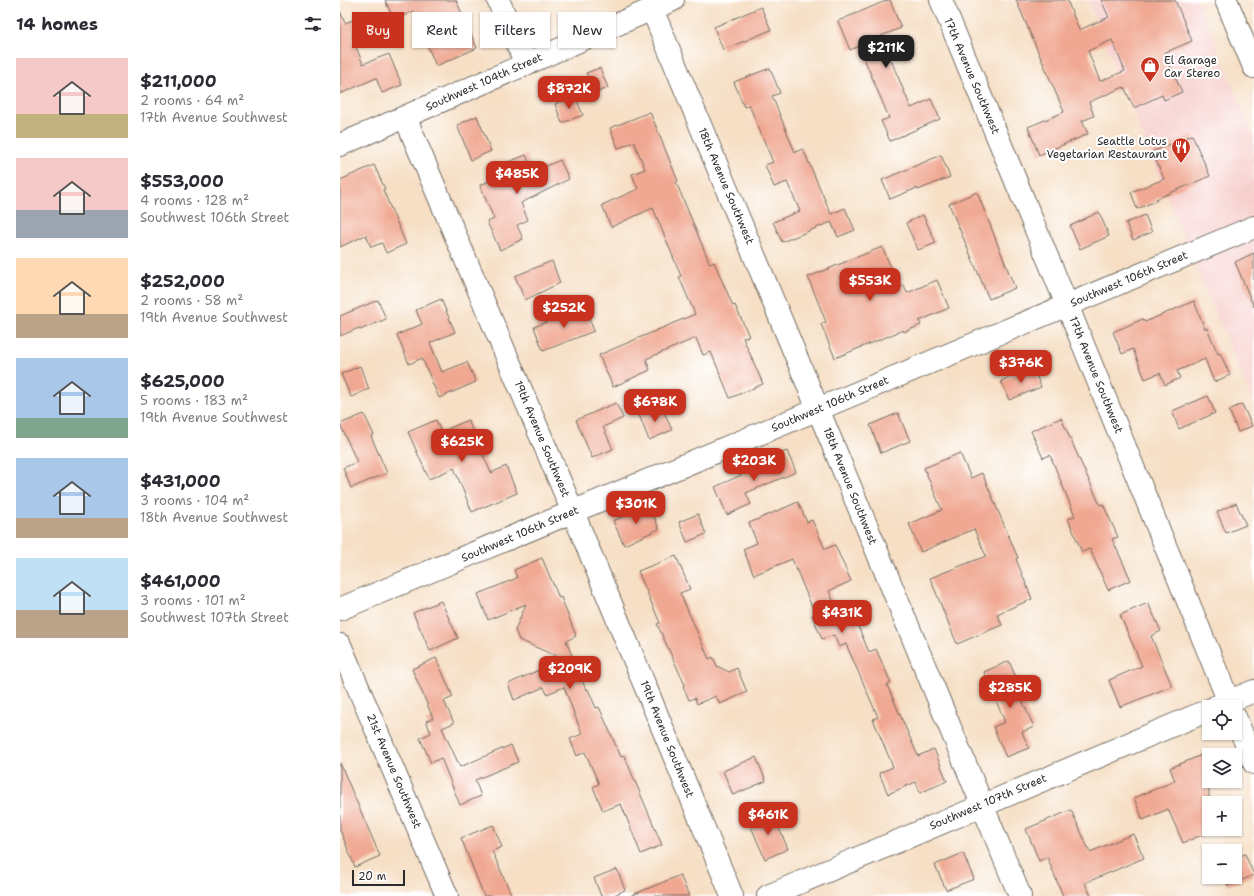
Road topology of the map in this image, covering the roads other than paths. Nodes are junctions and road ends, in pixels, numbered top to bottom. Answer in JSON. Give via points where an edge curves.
{"nodes":[{"id":1,"x":498,"y":0,"type":"edge"},
{"id":2,"x":672,"y":0,"type":"edge"},
{"id":3,"x":941,"y":0,"type":"edge"},
{"id":4,"x":1226,"y":0,"type":"edge"},
{"id":5,"x":652,"y":9,"type":"junction"},
{"id":6,"x":526,"y":64,"type":"junction"},
{"id":7,"x":1254,"y":67,"type":"edge"},
{"id":8,"x":405,"y":117,"type":"junction"},
{"id":9,"x":340,"y":145,"type":"edge"},
{"id":10,"x":1254,"y":227,"type":"edge"},
{"id":11,"x":1067,"y":305,"type":"junction"},
{"id":12,"x":818,"y":409,"type":"junction"},
{"id":13,"x":573,"y":512,"type":"junction"},
{"id":14,"x":340,"y":609,"type":"edge"},
{"id":15,"x":340,"y":645,"type":"edge"},
{"id":16,"x":1254,"y":691,"type":"edge"},
{"id":17,"x":1221,"y":700,"type":"edge"},
{"id":18,"x":1238,"y":700,"type":"edge"},
{"id":19,"x":1202,"y":717,"type":"edge"},
{"id":20,"x":1242,"y":740,"type":"edge"},
{"id":21,"x":1254,"y":762,"type":"edge"},
{"id":22,"x":982,"y":805,"type":"junction"},
{"id":23,"x":447,"y":896,"type":"edge"},
{"id":24,"x":732,"y":896,"type":"edge"},
{"id":25,"x":768,"y":896,"type":"edge"},
{"id":26,"x":1020,"y":896,"type":"edge"}],
"edges":[{"from":1,"to":6,"type":"street"},
{"from":2,"to":5,"type":"street","name":"Southwest 104th Street"},
{"from":3,"to":11,"type":"street","name":"17th Avenue Southwest"},
{"from":4,"to":7,"type":"street"},
{"from":5,"to":6,"type":"street","name":"Southwest 104th Street"},
{"from":5,"to":12,"type":"street","name":"18th Avenue Southwest"},
{"from":6,"to":8,"type":"street","name":"Southwest 104th Street"},
{"from":8,"to":9,"type":"street","name":"Southwest 104th Street"},
{"from":8,"to":13,"type":"street","name":"19th Avenue Southwest"},
{"from":10,"to":11,"type":"street","name":"Southwest 106th Street"},
{"from":11,"to":12,"type":"street","name":"Southwest 106th Street"},
{"from":11,"to":17,"type":"street","name":"17th Avenue Southwest"},
{"from":12,"to":13,"type":"street","name":"Southwest 106th Street"},
{"from":12,"to":22,"type":"street","name":"18th Avenue Southwest"},
{"from":13,"to":14,"type":"street","name":"Southwest 106th Street"},
{"from":13,"to":24,"type":"street","name":"19th Avenue Southwest"},
{"from":15,"to":23,"type":"street","name":"21st Avenue Southwest"},
{"from":16,"to":18,"type":"street","name":"Southwest 107th Street"},
{"from":19,"to":22,"type":"street","name":"Southwest 107th Street"},
{"from":20,"to":21,"type":"street","name":"17th Avenue Southwest"},
{"from":22,"to":25,"type":"street","name":"Southwest 107th Street"},
{"from":22,"to":26,"type":"street","name":"18th Avenue Southwest"}]}
